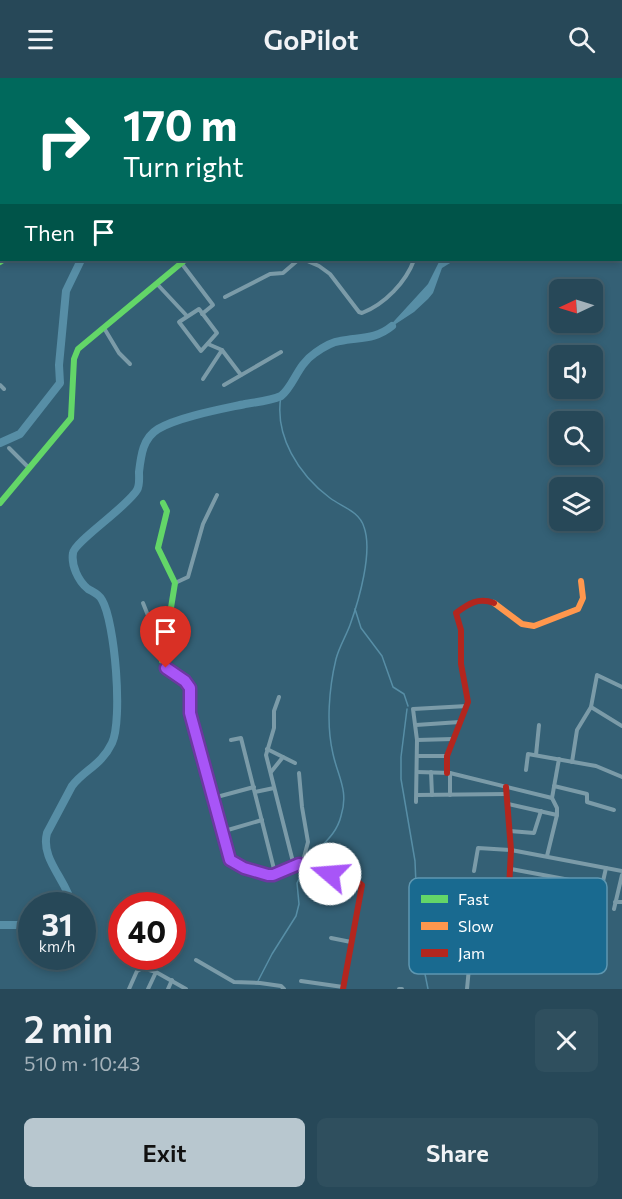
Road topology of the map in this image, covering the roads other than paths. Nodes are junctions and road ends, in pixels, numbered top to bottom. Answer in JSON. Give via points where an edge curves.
{"nodes":[{"id":1,"x":297,"y":261,"type":"edge"},
{"id":2,"x":306,"y":261,"type":"edge"},
{"id":3,"x":414,"y":261,"type":"edge"},
{"id":4,"x":183,"y":262,"type":"edge"},
{"id":5,"x":158,"y":285,"type":"junction"},
{"id":6,"x":225,"y":297,"type":"dead end"},
{"id":7,"x":202,"y":314,"type":"junction"},
{"id":8,"x":187,"y":316,"type":"junction"},
{"id":9,"x":104,"y":328,"type":"junction"},
{"id":10,"x":208,"y":344,"type":"junction"},
{"id":11,"x":222,"y":350,"type":"junction"},
{"id":12,"x":281,"y":352,"type":"dead end"},
{"id":13,"x":130,"y":364,"type":"dead end"},
{"id":14,"x":241,"y":375,"type":"junction"},
{"id":15,"x":203,"y":380,"type":"dead end"},
{"id":16,"x":0,"y":385,"type":"edge"},
{"id":17,"x":224,"y":385,"type":"dead end"},
{"id":18,"x":4,"y":389,"type":"dead end"},
{"id":19,"x":9,"y":447,"type":"dead end"},
{"id":20,"x":30,"y":469,"type":"junction"},
{"id":21,"x":217,"y":495,"type":"dead end"},
{"id":22,"x":1,"y":500,"type":"edge"},
{"id":23,"x":163,"y":503,"type":"dead end"},
{"id":24,"x":580,"y":580,"type":"dead end"},
{"id":25,"x":175,"y":583,"type":"junction"},
{"id":26,"x":143,"y":603,"type":"dead end"},
{"id":27,"x":160,"y":638,"type":"junction"},
{"id":28,"x":622,"y":687,"type":"edge"},
{"id":29,"x":279,"y":697,"type":"dead end"},
{"id":30,"x":467,"y":706,"type":"junction"},
{"id":31,"x":591,"y":707,"type":"junction"},
{"id":32,"x":460,"y":722,"type":"junction"},
{"id":33,"x":416,"y":725,"type":"junction"},
{"id":34,"x":539,"y":725,"type":"dead end"},
{"id":35,"x":622,"y":726,"type":"edge"},
{"id":36,"x":453,"y":739,"type":"junction"},
{"id":37,"x":231,"y":740,"type":"dead end"},
{"id":38,"x":417,"y":740,"type":"junction"},
{"id":39,"x":267,"y":749,"type":"junction"},
{"id":40,"x":536,"y":755,"type":"junction"},
{"id":41,"x":417,"y":756,"type":"junction"},
{"id":42,"x":447,"y":756,"type":"junction"},
{"id":43,"x":283,"y":757,"type":"junction"},
{"id":44,"x":559,"y":759,"type":"junction"},
{"id":45,"x":572,"y":762,"type":"junction"},
{"id":46,"x":295,"y":763,"type":"dead end"},
{"id":47,"x":526,"y":770,"type":"dead end"},
{"id":48,"x":270,"y":772,"type":"junction"},
{"id":49,"x":417,"y":772,"type":"junction"},
{"id":50,"x":431,"y":772,"type":"junction"},
{"id":51,"x":299,"y":773,"type":"dead end"},
{"id":52,"x":448,"y":773,"type":"junction"},
{"id":53,"x":622,"y":777,"type":"edge"},
{"id":54,"x":554,"y":786,"type":"junction"},
{"id":55,"x":274,"y":788,"type":"junction"},
{"id":56,"x":254,"y":790,"type":"junction"},
{"id":57,"x":507,"y":790,"type":"junction"},
{"id":58,"x":417,"y":795,"type":"junction"},
{"id":59,"x":432,"y":795,"type":"junction"},
{"id":60,"x":450,"y":795,"type":"junction"},
{"id":61,"x":213,"y":798,"type":"junction"},
{"id":62,"x":552,"y":798,"type":"junction"},
{"id":63,"x":416,"y":802,"type":"dead end"},
{"id":64,"x":508,"y":804,"type":"junction"},
{"id":65,"x":614,"y":810,"type":"dead end"},
{"id":66,"x":542,"y":811,"type":"junction"},
{"id":67,"x":557,"y":814,"type":"junction"},
{"id":68,"x":262,"y":820,"type":"junction"},
{"id":69,"x":510,"y":831,"type":"junction"},
{"id":70,"x":221,"y":832,"type":"junction"},
{"id":71,"x":512,"y":850,"type":"junction"},
{"id":72,"x":547,"y":856,"type":"junction"},
{"id":73,"x":302,"y":864,"type":"junction"},
{"id":74,"x":294,"y":866,"type":"junction"},
{"id":75,"x":606,"y":868,"type":"junction"},
{"id":76,"x":511,"y":869,"type":"junction"},
{"id":77,"x":474,"y":871,"type":"dead end"},
{"id":78,"x":622,"y":873,"type":"edge"},
{"id":79,"x":276,"y":874,"type":"junction"},
{"id":80,"x":510,"y":878,"type":"edge"},
{"id":81,"x":562,"y":878,"type":"edge"},
{"id":82,"x":604,"y":878,"type":"edge"},
{"id":83,"x":620,"y":888,"type":"edge"},
{"id":84,"x":615,"y":902,"type":"junction"},
{"id":85,"x":622,"y":902,"type":"edge"},
{"id":86,"x":614,"y":909,"type":"dead end"},
{"id":87,"x":331,"y":938,"type":"dead end"},
{"id":88,"x":351,"y":942,"type":"junction"},
{"id":89,"x":196,"y":960,"type":"dead end"},
{"id":90,"x":156,"y":972,"type":"junction"},
{"id":91,"x":468,"y":974,"type":"edge"},
{"id":92,"x":172,"y":980,"type":"junction"},
{"id":93,"x":301,"y":981,"type":"dead end"},
{"id":94,"x":343,"y":988,"type":"edge"},
{"id":95,"x":129,"y":989,"type":"edge"},
{"id":96,"x":148,"y":989,"type":"edge"},
{"id":97,"x":168,"y":989,"type":"edge"},
{"id":98,"x":186,"y":989,"type":"edge"},
{"id":99,"x":284,"y":989,"type":"edge"},
{"id":100,"x":467,"y":989,"type":"edge"}],
"edges":[{"from":1,"to":6,"type":"street","via":[[283,273],[270,274]]},
{"from":2,"to":3,"type":"street","via":[[330,274],[362,313],[390,296]]},
{"from":4,"to":5,"type":"street"},
{"from":4,"to":7,"type":"street","via":[[213,305]]},
{"from":5,"to":8,"type":"street"},
{"from":5,"to":9,"type":"street"},
{"from":7,"to":8,"type":"street","via":[[199,309]]},
{"from":7,"to":10,"type":"street","via":[[217,333]]},
{"from":8,"to":10,"type":"street","via":[[179,322],[185,331],[201,351]]},
{"from":9,"to":13,"type":"street"},
{"from":9,"to":20,"type":"street","via":[[75,354],[71,418]]},
{"from":10,"to":11,"type":"street"},
{"from":11,"to":14,"type":"street"},
{"from":11,"to":15,"type":"street"},
{"from":12,"to":14,"type":"street"},
{"from":14,"to":17,"type":"street"},
{"from":16,"to":18,"type":"street"},
{"from":19,"to":20,"type":"street"},
{"from":20,"to":22,"type":"street"},
{"from":21,"to":25,"type":"street","via":[[203,524],[188,577]]},
{"from":23,"to":25,"type":"street","via":[[167,511],[159,552]]},
{"from":24,"to":30,"type":"street","via":[[584,596],[579,608],[536,626],[519,623],[500,606],[485,600],[470,603],[456,613]]},
{"from":25,"to":27,"type":"street","via":[[169,620]]},
{"from":26,"to":27,"type":"street"},
{"from":27,"to":61,"type":"street","via":[[163,665],[190,688],[190,713]]},
{"from":28,"to":31,"type":"street","via":[[597,675]]},
{"from":29,"to":39,"type":"street"},
{"from":30,"to":32,"type":"street"},
{"from":30,"to":33,"type":"street","via":[[415,708],[412,712]]},
{"from":31,"to":35,"type":"street"},
{"from":31,"to":45,"type":"street","via":[[578,724]]},
{"from":32,"to":33,"type":"street"},
{"from":32,"to":36,"type":"street"},
{"from":33,"to":38,"type":"street"},
{"from":34,"to":40,"type":"street"},
{"from":36,"to":38,"type":"street"},
{"from":36,"to":42,"type":"street"},
{"from":37,"to":56,"type":"street","via":[[241,738]]},
{"from":38,"to":41,"type":"street"},
{"from":39,"to":43,"type":"street"},
{"from":39,"to":48,"type":"street"},
{"from":40,"to":44,"type":"street"},
{"from":40,"to":47,"type":"street","via":[[528,754]]},
{"from":41,"to":42,"type":"street"},
{"from":41,"to":49,"type":"street"},
{"from":42,"to":52,"type":"street"},
{"from":43,"to":46,"type":"street"},
{"from":43,"to":48,"type":"street"},
{"from":44,"to":45,"type":"street"},
{"from":44,"to":54,"type":"street"},
{"from":45,"to":53,"type":"street","via":[[603,768]]},
{"from":48,"to":55,"type":"street"},
{"from":49,"to":50,"type":"street"},
{"from":49,"to":58,"type":"street"},
{"from":50,"to":52,"type":"street"},
{"from":50,"to":59,"type":"street"},
{"from":51,"to":73,"type":"street","via":[[308,838]]},
{"from":52,"to":57,"type":"street"},
{"from":52,"to":60,"type":"street"},
{"from":54,"to":62,"type":"street"},
{"from":54,"to":65,"type":"street","via":[[587,794],[587,802]]},
{"from":55,"to":56,"type":"street"},
{"from":55,"to":74,"type":"street"},
{"from":56,"to":61,"type":"street"},
{"from":56,"to":68,"type":"street"},
{"from":57,"to":60,"type":"street"},
{"from":57,"to":62,"type":"street"},
{"from":57,"to":64,"type":"street"},
{"from":58,"to":59,"type":"street"},
{"from":58,"to":63,"type":"street"},
{"from":59,"to":60,"type":"street"},
{"from":61,"to":70,"type":"street"},
{"from":62,"to":67,"type":"street"},
{"from":64,"to":66,"type":"street"},
{"from":64,"to":69,"type":"street"},
{"from":66,"to":67,"type":"street"},
{"from":66,"to":69,"type":"street","via":[[534,833]]},
{"from":67,"to":72,"type":"street"},
{"from":68,"to":70,"type":"street"},
{"from":68,"to":79,"type":"street"},
{"from":69,"to":71,"type":"street"},
{"from":70,"to":79,"type":"street","via":[[232,862]]},
{"from":71,"to":72,"type":"street"},
{"from":71,"to":76,"type":"street"},
{"from":71,"to":77,"type":"street","via":[[478,848]]},
{"from":72,"to":75,"type":"street"},
{"from":73,"to":74,"type":"street"},
{"from":73,"to":88,"type":"street","via":[[362,885]]},
{"from":74,"to":79,"type":"street"},
{"from":75,"to":78,"type":"street"},
{"from":75,"to":82,"type":"street"},
{"from":76,"to":80,"type":"street"},
{"from":76,"to":81,"type":"street"},
{"from":78,"to":83,"type":"street"},
{"from":83,"to":84,"type":"street"},
{"from":84,"to":85,"type":"street"},
{"from":84,"to":86,"type":"street"},
{"from":87,"to":88,"type":"street"},
{"from":88,"to":94,"type":"street"},
{"from":89,"to":99,"type":"street","via":[[234,982],[260,982]]},
{"from":90,"to":92,"type":"street"},
{"from":90,"to":95,"type":"street","via":[[140,969]]},
{"from":90,"to":96,"type":"street"},
{"from":91,"to":100,"type":"street"},
{"from":92,"to":97,"type":"street"},
{"from":92,"to":98,"type":"street"},
{"from":93,"to":94,"type":"street"}]}
